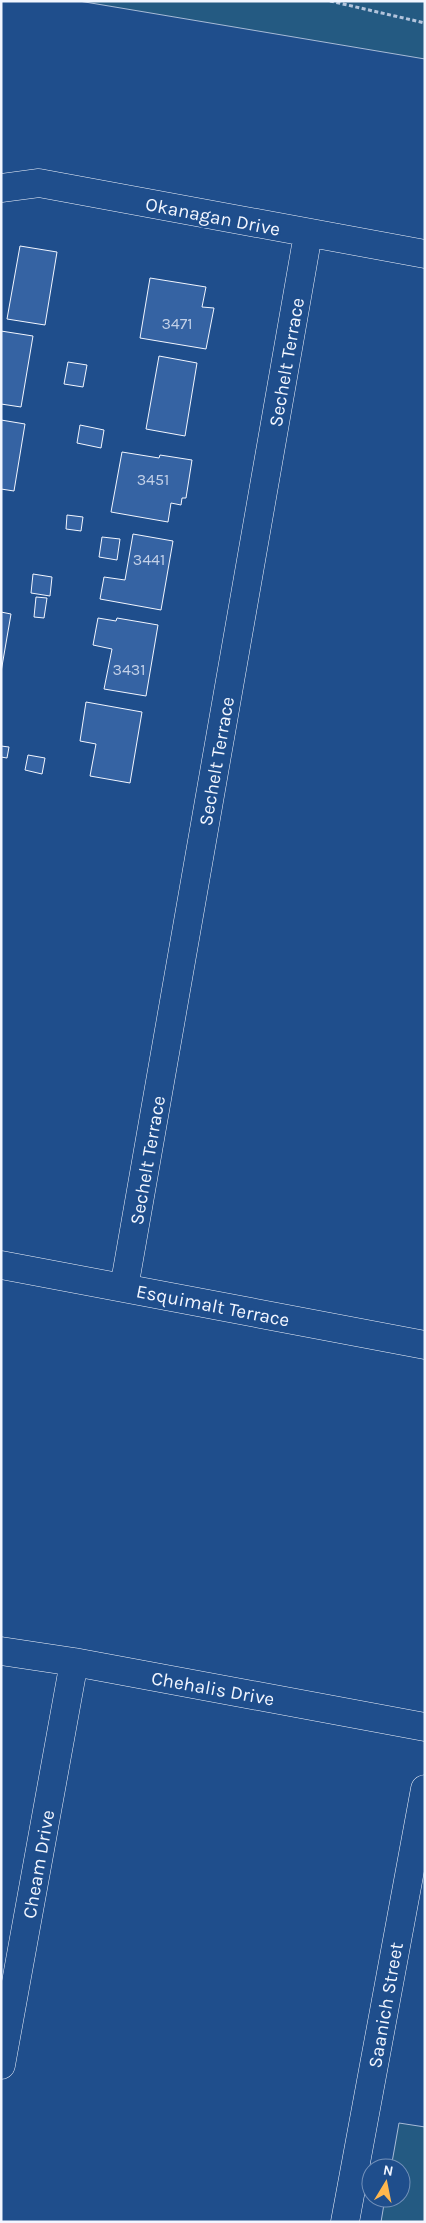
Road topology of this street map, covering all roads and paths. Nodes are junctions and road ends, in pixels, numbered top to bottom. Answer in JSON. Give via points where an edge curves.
{"nodes":[{"id":1,"x":330,"y":1,"type":"edge"},
{"id":2,"x":425,"y":23,"type":"edge"},
{"id":3,"x":1,"y":188,"type":"edge"},
{"id":4,"x":308,"y":234,"type":"junction"},
{"id":5,"x":425,"y":254,"type":"edge"},
{"id":6,"x":1,"y":1265,"type":"edge"},
{"id":7,"x":124,"y":1288,"type":"junction"},
{"id":8,"x":425,"y":1345,"type":"edge"},
{"id":9,"x":1,"y":1651,"type":"edge"},
{"id":10,"x":74,"y":1662,"type":"junction"},
{"id":11,"x":425,"y":1728,"type":"edge"},
{"id":12,"x":425,"y":1789,"type":"edge"},
{"id":13,"x":1,"y":2065,"type":"edge"},
{"id":14,"x":345,"y":2222,"type":"edge"}],
"edges":[{"from":1,"to":2,"type":"path"},
{"from":3,"to":4,"type":"street","name":"Okanagan Drive","via":[[39,183]]},
{"from":4,"to":5,"type":"street","name":"Okanagan Drive"},
{"from":4,"to":7,"type":"street","name":"Sechelt Terrace"},
{"from":6,"to":7,"type":"street","name":"Esquimalt Terrace"},
{"from":7,"to":8,"type":"street","name":"Esquimalt Terrace"},
{"from":9,"to":10,"type":"street","name":"Chehalis Drive"},
{"from":10,"to":11,"type":"street","name":"Chehalis Drive"},
{"from":10,"to":13,"type":"street","name":"Cheam Drive"},
{"from":12,"to":14,"type":"street","name":"Saanich Street"}]}
